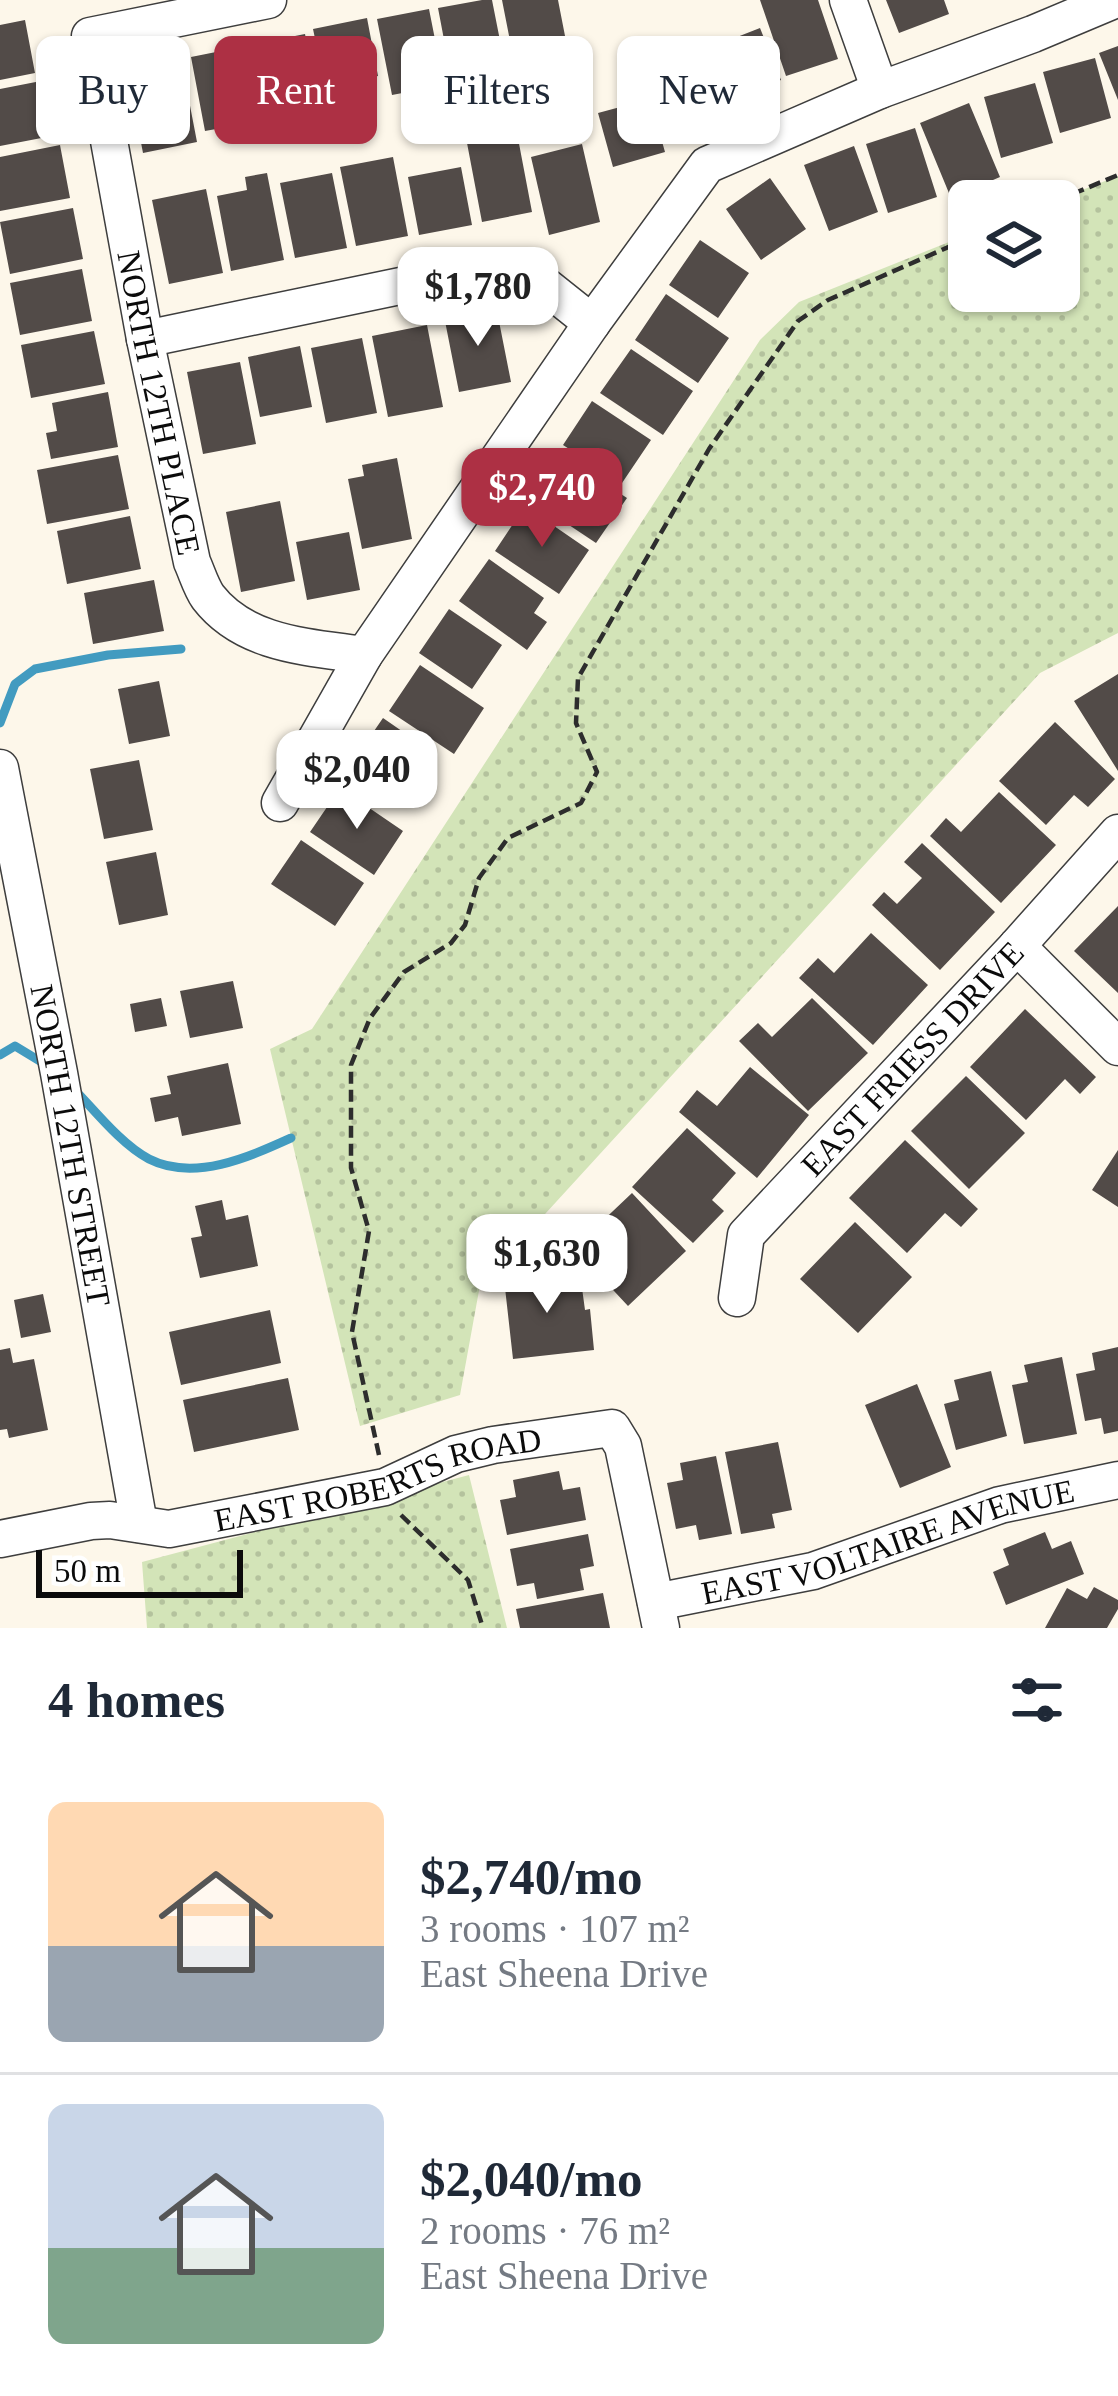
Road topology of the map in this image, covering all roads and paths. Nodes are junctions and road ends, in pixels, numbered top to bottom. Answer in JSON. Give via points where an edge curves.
{"nodes":[{"id":1,"x":268,"y":0,"type":"edge"},
{"id":2,"x":848,"y":0,"type":"edge"},
{"id":3,"x":1114,"y":0,"type":"edge"},
{"id":4,"x":880,"y":90,"type":"junction"},
{"id":5,"x":1118,"y":175,"type":"edge"},
{"id":6,"x":1080,"y":191,"type":"edge"},
{"id":7,"x":948,"y":247,"type":"edge"},
{"id":8,"x":592,"y":323,"type":"junction"},
{"id":9,"x":146,"y":339,"type":"junction"},
{"id":10,"x":364,"y":655,"type":"junction"},
{"id":11,"x":0,"y":767,"type":"edge"},
{"id":12,"x":280,"y":803,"type":"dead end"},
{"id":13,"x":1118,"y":833,"type":"edge"},
{"id":14,"x":1017,"y":946,"type":"junction"},
{"id":15,"x":1118,"y":1047,"type":"edge"},
{"id":16,"x":737,"y":1298,"type":"dead end"},
{"id":17,"x":1118,"y":1480,"type":"edge"},
{"id":18,"x":385,"y":1486,"type":"junction"},
{"id":19,"x":140,"y":1524,"type":"junction"},
{"id":20,"x":0,"y":1539,"type":"edge"},
{"id":21,"x":658,"y":1615,"type":"edge"},
{"id":22,"x":483,"y":1628,"type":"edge"}],
"edges":[{"from":1,"to":9,"type":"street","name":"NORTH 12TH PLACE","via":[[90,36]]},
{"from":2,"to":4,"type":"street"},
{"from":3,"to":4,"type":"street"},
{"from":4,"to":8,"type":"street","via":[[707,165]]},
{"from":5,"to":6,"type":"path"},
{"from":7,"to":18,"type":"path","via":[[798,321],[709,449],[578,678],[576,723],[597,772],[581,803],[508,838],[479,878],[451,944],[404,972],[370,1018],[351,1065],[351,1168],[369,1231],[352,1332]]},
{"from":8,"to":9,"type":"street","via":[[538,280],[499,270]]},
{"from":8,"to":10,"type":"street"},
{"from":9,"to":10,"type":"street","name":"NORTH 12TH PLACE","via":[[192,562],[208,596],[272,641]]},
{"from":10,"to":12,"type":"street"},
{"from":11,"to":19,"type":"street","name":"NORTH 12TH STREET"},
{"from":13,"to":14,"type":"street","name":"EAST FRIESS DRIVE"},
{"from":14,"to":15,"type":"street"},
{"from":14,"to":16,"type":"street","name":"EAST FRIESS DRIVE","via":[[746,1234]]},
{"from":17,"to":21,"type":"street","name":"EAST VOLTAIRE AVENUE","via":[[1000,1505]]},
{"from":18,"to":19,"type":"street","name":"EAST ROBERTS ROAD","via":[[169,1529]]},
{"from":18,"to":21,"type":"street","name":"EAST ROBERTS ROAD","via":[[457,1454],[612,1428],[623,1446]]},
{"from":18,"to":22,"type":"path","via":[[392,1507],[468,1580]]},
{"from":19,"to":20,"type":"street","name":"EAST ROBERTS ROAD","via":[[92,1521]]}]}
